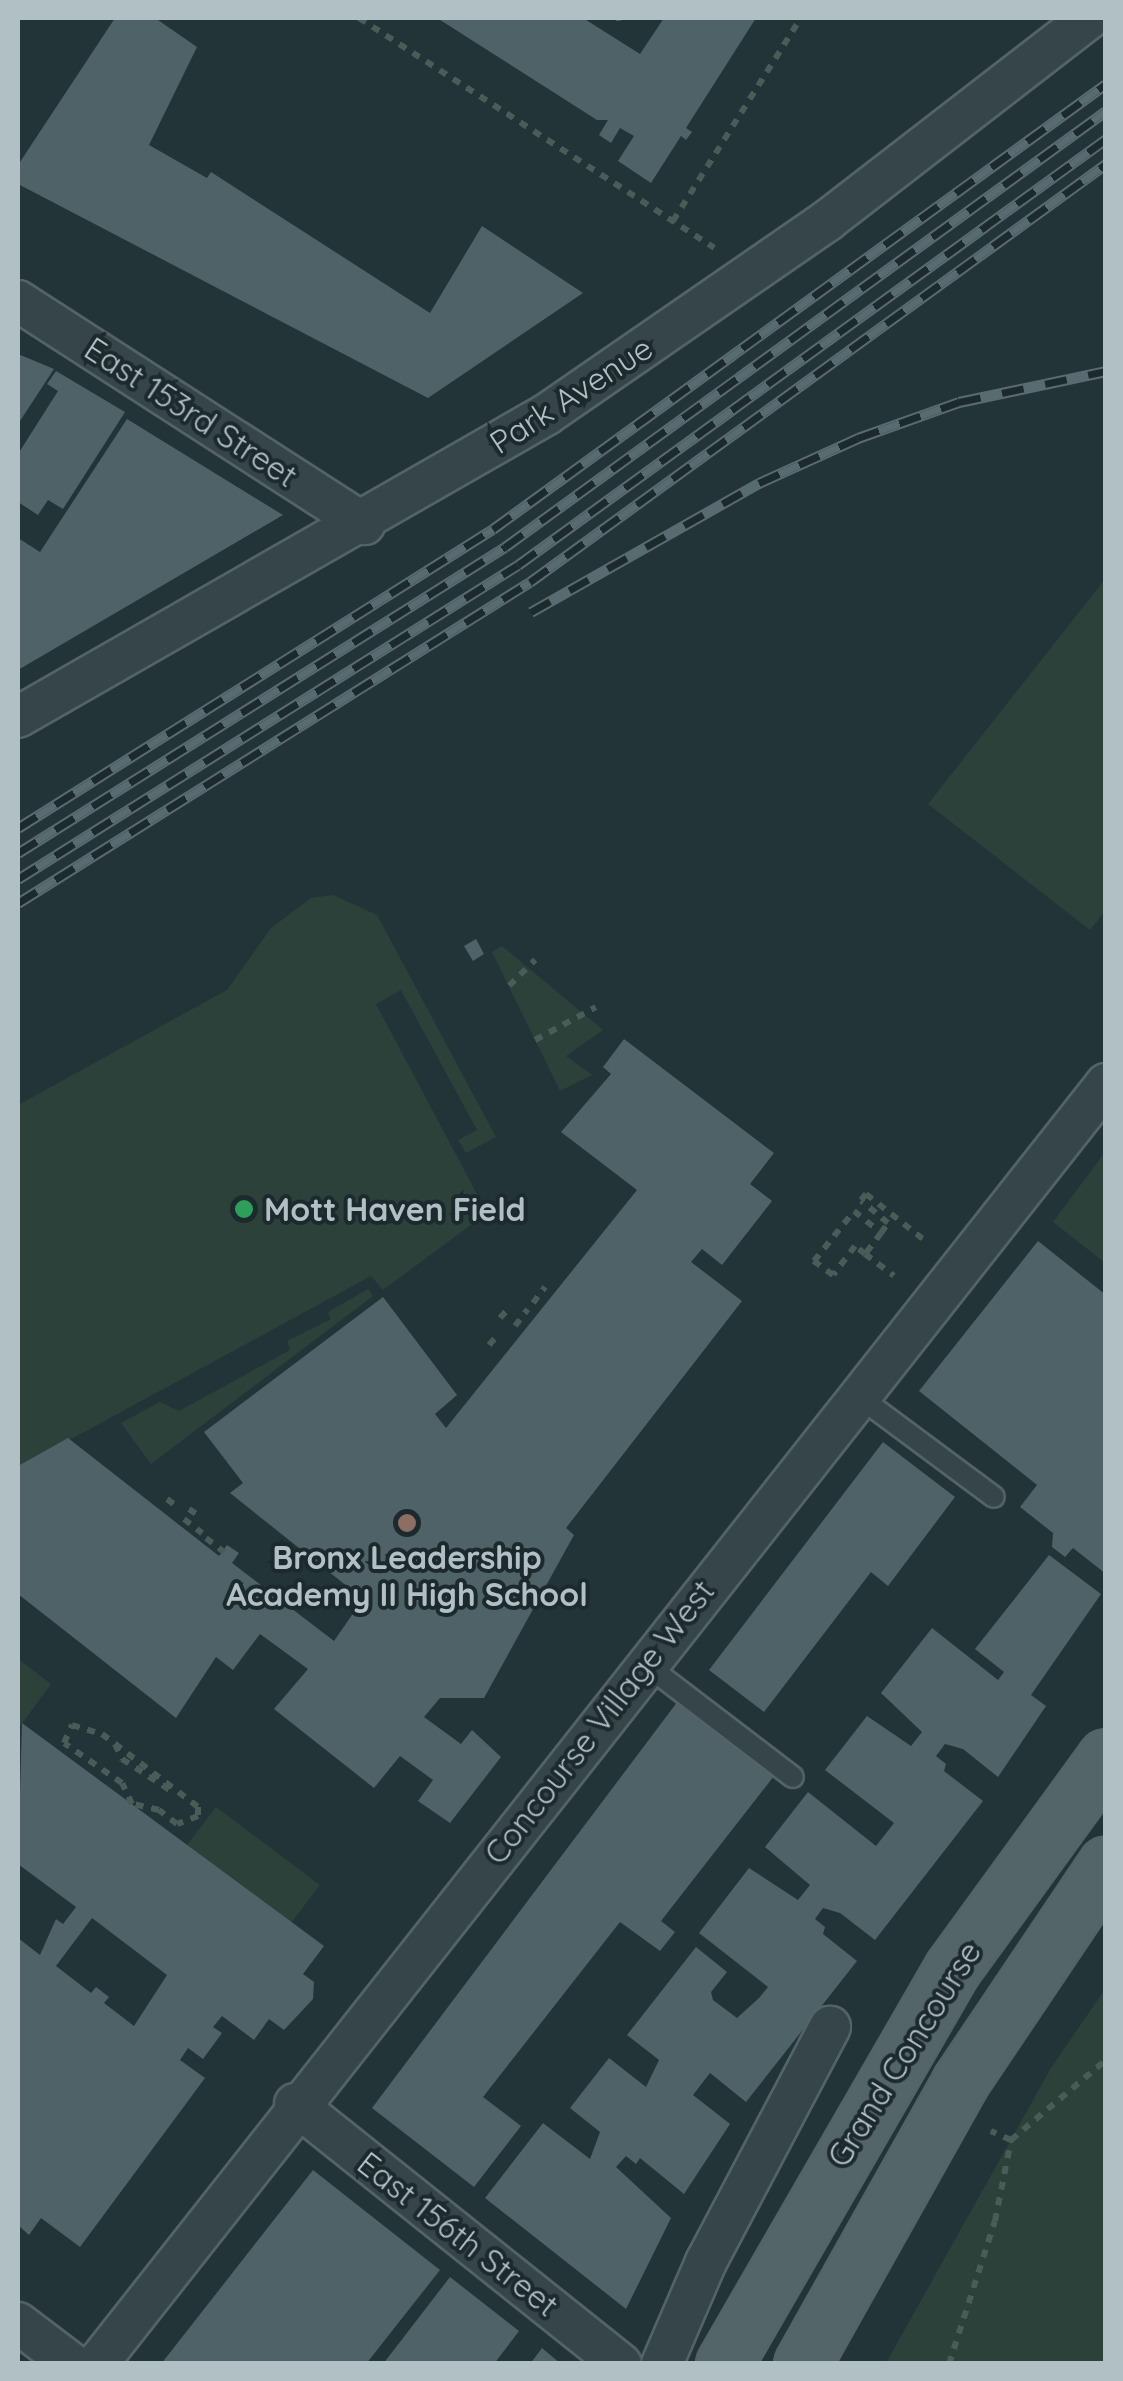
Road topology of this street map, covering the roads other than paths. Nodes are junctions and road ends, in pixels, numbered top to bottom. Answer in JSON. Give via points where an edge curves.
{"nodes":[{"id":1,"x":1089,"y":18,"type":"edge"},
{"id":2,"x":18,"y":300,"type":"edge"},
{"id":3,"x":364,"y":524,"type":"junction"},
{"id":4,"x":18,"y":718,"type":"edge"},
{"id":5,"x":1106,"y":1084,"type":"edge"},
{"id":6,"x":858,"y":1396,"type":"junction"},
{"id":7,"x":994,"y":1497,"type":"dead end"},
{"id":8,"x":645,"y":1664,"type":"junction"},
{"id":9,"x":1106,"y":1757,"type":"edge"},
{"id":10,"x":793,"y":1777,"type":"dead end"},
{"id":11,"x":1106,"y":1865,"type":"edge"},
{"id":12,"x":830,"y":2027,"type":"dead end"},
{"id":13,"x":295,"y":2104,"type":"junction"},
{"id":14,"x":18,"y":2323,"type":"edge"},
{"id":15,"x":72,"y":2364,"type":"edge"},
{"id":16,"x":97,"y":2364,"type":"edge"},
{"id":17,"x":621,"y":2364,"type":"edge"},
{"id":18,"x":662,"y":2364,"type":"edge"},
{"id":19,"x":724,"y":2364,"type":"edge"},
{"id":20,"x":802,"y":2364,"type":"edge"}],
"edges":[{"from":1,"to":3,"type":"street","name":"Park Avenue","via":[[693,316]]},
{"from":2,"to":3,"type":"street","name":"East 153rd Street"},
{"from":3,"to":4,"type":"street","name":"Park Avenue"},
{"from":5,"to":6,"type":"street","name":"Concourse Village West"},
{"from":6,"to":7,"type":"lane"},
{"from":6,"to":8,"type":"street","name":"Concourse Village West"},
{"from":8,"to":10,"type":"lane"},
{"from":8,"to":13,"type":"street","name":"Concourse Village West"},
{"from":9,"to":19,"type":"main road","name":"Grand Concourse","via":[[943,1984]]},
{"from":11,"to":20,"type":"main road","name":"Grand Concourse","via":[[931,2130]]},
{"from":12,"to":18,"type":"street","via":[[706,2262]]},
{"from":13,"to":16,"type":"street","name":"Concourse Village West"},
{"from":13,"to":17,"type":"street","name":"East 156th Street"},
{"from":14,"to":15,"type":"street"}]}
